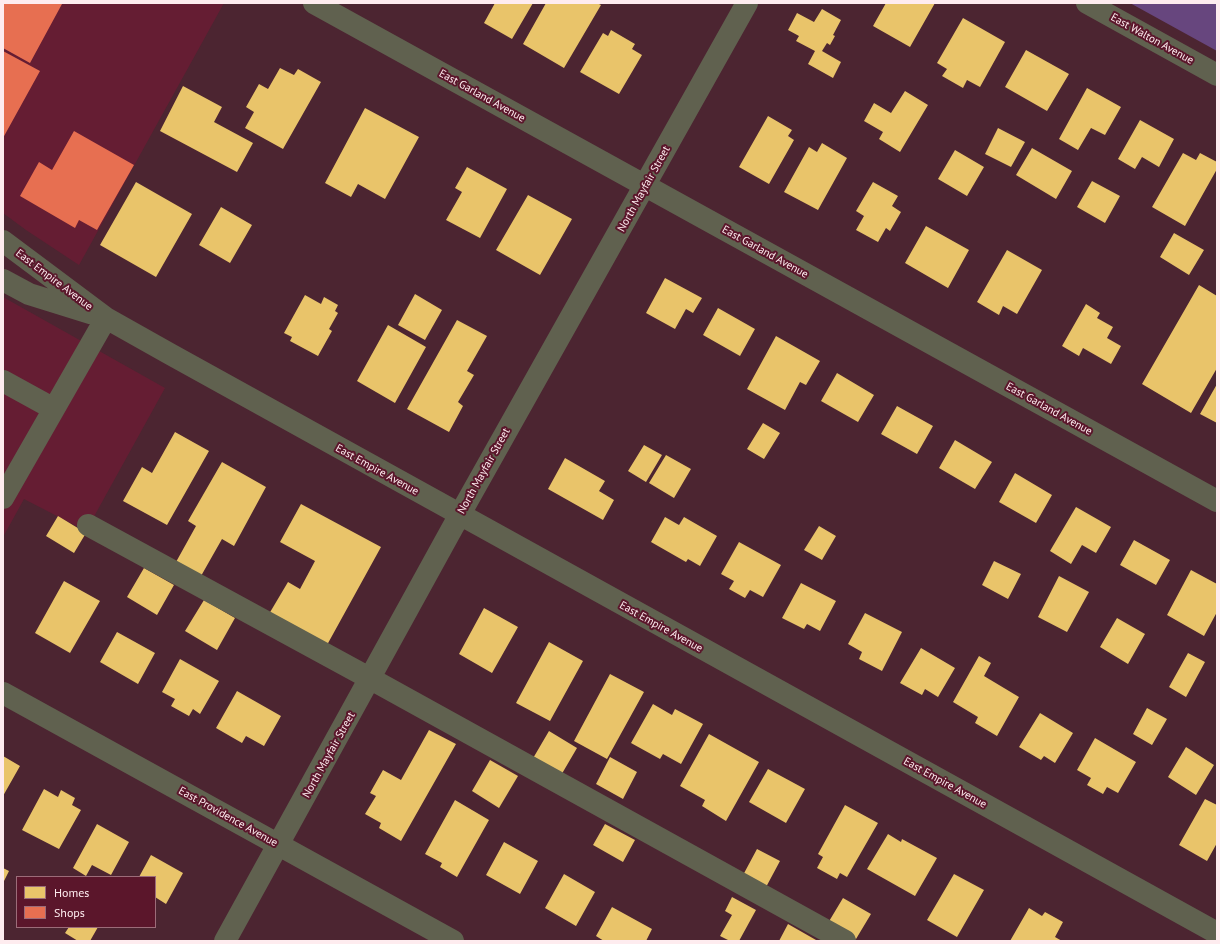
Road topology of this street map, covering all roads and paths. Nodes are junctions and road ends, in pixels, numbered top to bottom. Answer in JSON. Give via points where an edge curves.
{"nodes":[{"id":1,"x":314,"y":3,"type":"edge"},
{"id":2,"x":747,"y":3,"type":"edge"},
{"id":3,"x":1087,"y":3,"type":"edge"},
{"id":4,"x":1217,"y":75,"type":"edge"},
{"id":5,"x":645,"y":186,"type":"junction"},
{"id":6,"x":3,"y":241,"type":"edge"},
{"id":7,"x":3,"y":280,"type":"edge"},
{"id":8,"x":106,"y":318,"type":"junction"},
{"id":9,"x":3,"y":381,"type":"edge"},
{"id":10,"x":54,"y":409,"type":"junction"},
{"id":11,"x":3,"y":498,"type":"edge"},
{"id":12,"x":1217,"y":501,"type":"edge"},
{"id":13,"x":459,"y":516,"type":"junction"},
{"id":14,"x":88,"y":525,"type":"dead end"},
{"id":15,"x":371,"y":678,"type":"junction"},
{"id":16,"x":3,"y":693,"type":"edge"},
{"id":17,"x":279,"y":845,"type":"junction"},
{"id":18,"x":1217,"y":933,"type":"edge"},
{"id":19,"x":225,"y":941,"type":"edge"},
{"id":20,"x":453,"y":941,"type":"edge"},
{"id":21,"x":845,"y":941,"type":"edge"}],
"edges":[{"from":1,"to":5,"type":"street","name":"East Garland Avenue"},
{"from":2,"to":5,"type":"street","name":"North Mayfair Street"},
{"from":3,"to":4,"type":"street","name":"East Walton Avenue"},
{"from":5,"to":12,"type":"street","name":"East Garland Avenue"},
{"from":5,"to":13,"type":"street","name":"North Mayfair Street"},
{"from":6,"to":8,"type":"street","name":"East Empire Avenue"},
{"from":7,"to":8,"type":"street","name":"East Empire Avenue","via":[[29,294]]},
{"from":8,"to":10,"type":"street"},
{"from":8,"to":13,"type":"street","name":"East Empire Avenue"},
{"from":9,"to":10,"type":"street"},
{"from":10,"to":11,"type":"street"},
{"from":13,"to":15,"type":"street","name":"North Mayfair Street"},
{"from":13,"to":18,"type":"street","name":"East Empire Avenue"},
{"from":14,"to":15,"type":"street"},
{"from":15,"to":17,"type":"street","name":"North Mayfair Street"},
{"from":15,"to":21,"type":"street"},
{"from":16,"to":17,"type":"street","name":"East Providence Avenue"},
{"from":17,"to":19,"type":"street","name":"North Mayfair Street"},
{"from":17,"to":20,"type":"street","name":"East Providence Avenue"}]}
